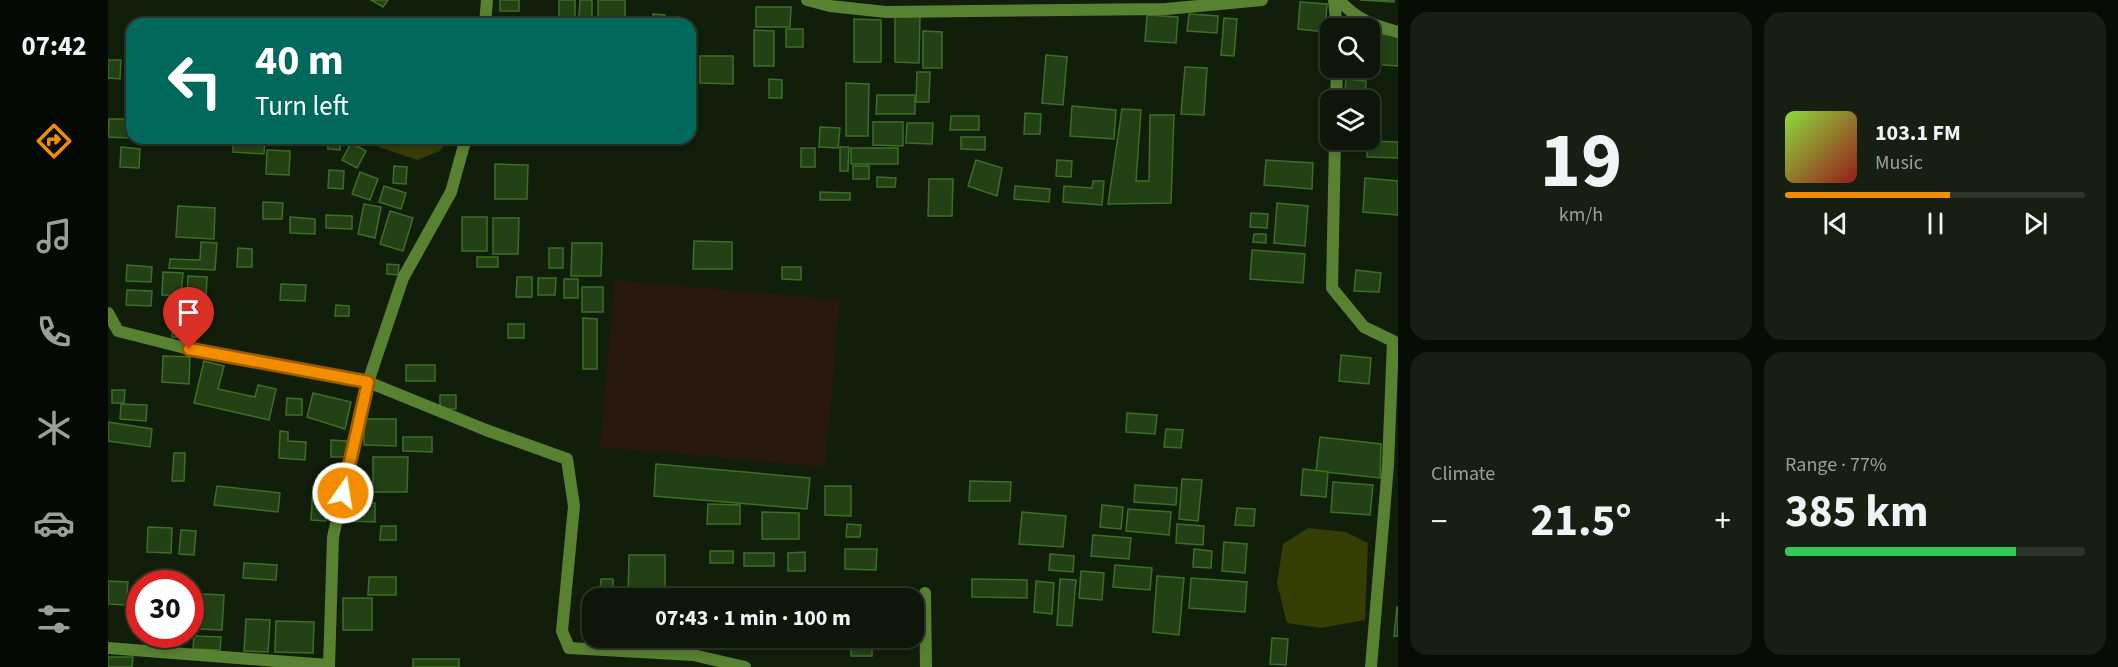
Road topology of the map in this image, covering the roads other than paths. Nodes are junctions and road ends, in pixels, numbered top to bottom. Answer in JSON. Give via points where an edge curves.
{"nodes":[{"id":1,"x":487,"y":0,"type":"edge"},
{"id":2,"x":807,"y":0,"type":"edge"},
{"id":3,"x":1262,"y":0,"type":"edge"},
{"id":4,"x":1334,"y":0,"type":"edge"},
{"id":5,"x":1339,"y":0,"type":"edge"},
{"id":6,"x":486,"y":18,"type":"edge"},
{"id":7,"x":1336,"y":18,"type":"edge"},
{"id":8,"x":1398,"y":32,"type":"edge"},
{"id":9,"x":464,"y":144,"type":"edge"},
{"id":10,"x":1335,"y":150,"type":"edge"},
{"id":11,"x":108,"y":313,"type":"edge"},
{"id":12,"x":368,"y":382,"type":"junction"},
{"id":13,"x":925,"y":593,"type":"dead end"},
{"id":14,"x":108,"y":648,"type":"edge"},
{"id":15,"x":328,"y":666,"type":"edge"},
{"id":16,"x":745,"y":667,"type":"edge"},
{"id":17,"x":926,"y":667,"type":"edge"},
{"id":18,"x":1371,"y":667,"type":"edge"}],
"edges":[{"from":1,"to":6,"type":"street"},
{"from":2,"to":3,"type":"street","via":[[886,12],[1166,9]]},
{"from":4,"to":7,"type":"street"},
{"from":5,"to":8,"type":"street","via":[[1351,14]]},
{"from":9,"to":12,"type":"street","via":[[451,192],[404,278]]},
{"from":10,"to":18,"type":"street","via":[[1332,288],[1364,327],[1393,341],[1388,465]]},
{"from":11,"to":12,"type":"street","via":[[118,331],[189,349]]},
{"from":12,"to":15,"type":"street","via":[[333,537]]},
{"from":12,"to":16,"type":"street","via":[[567,459],[574,506],[562,631],[568,648],[693,655]]},
{"from":13,"to":17,"type":"street"},
{"from":14,"to":15,"type":"street"}]}
